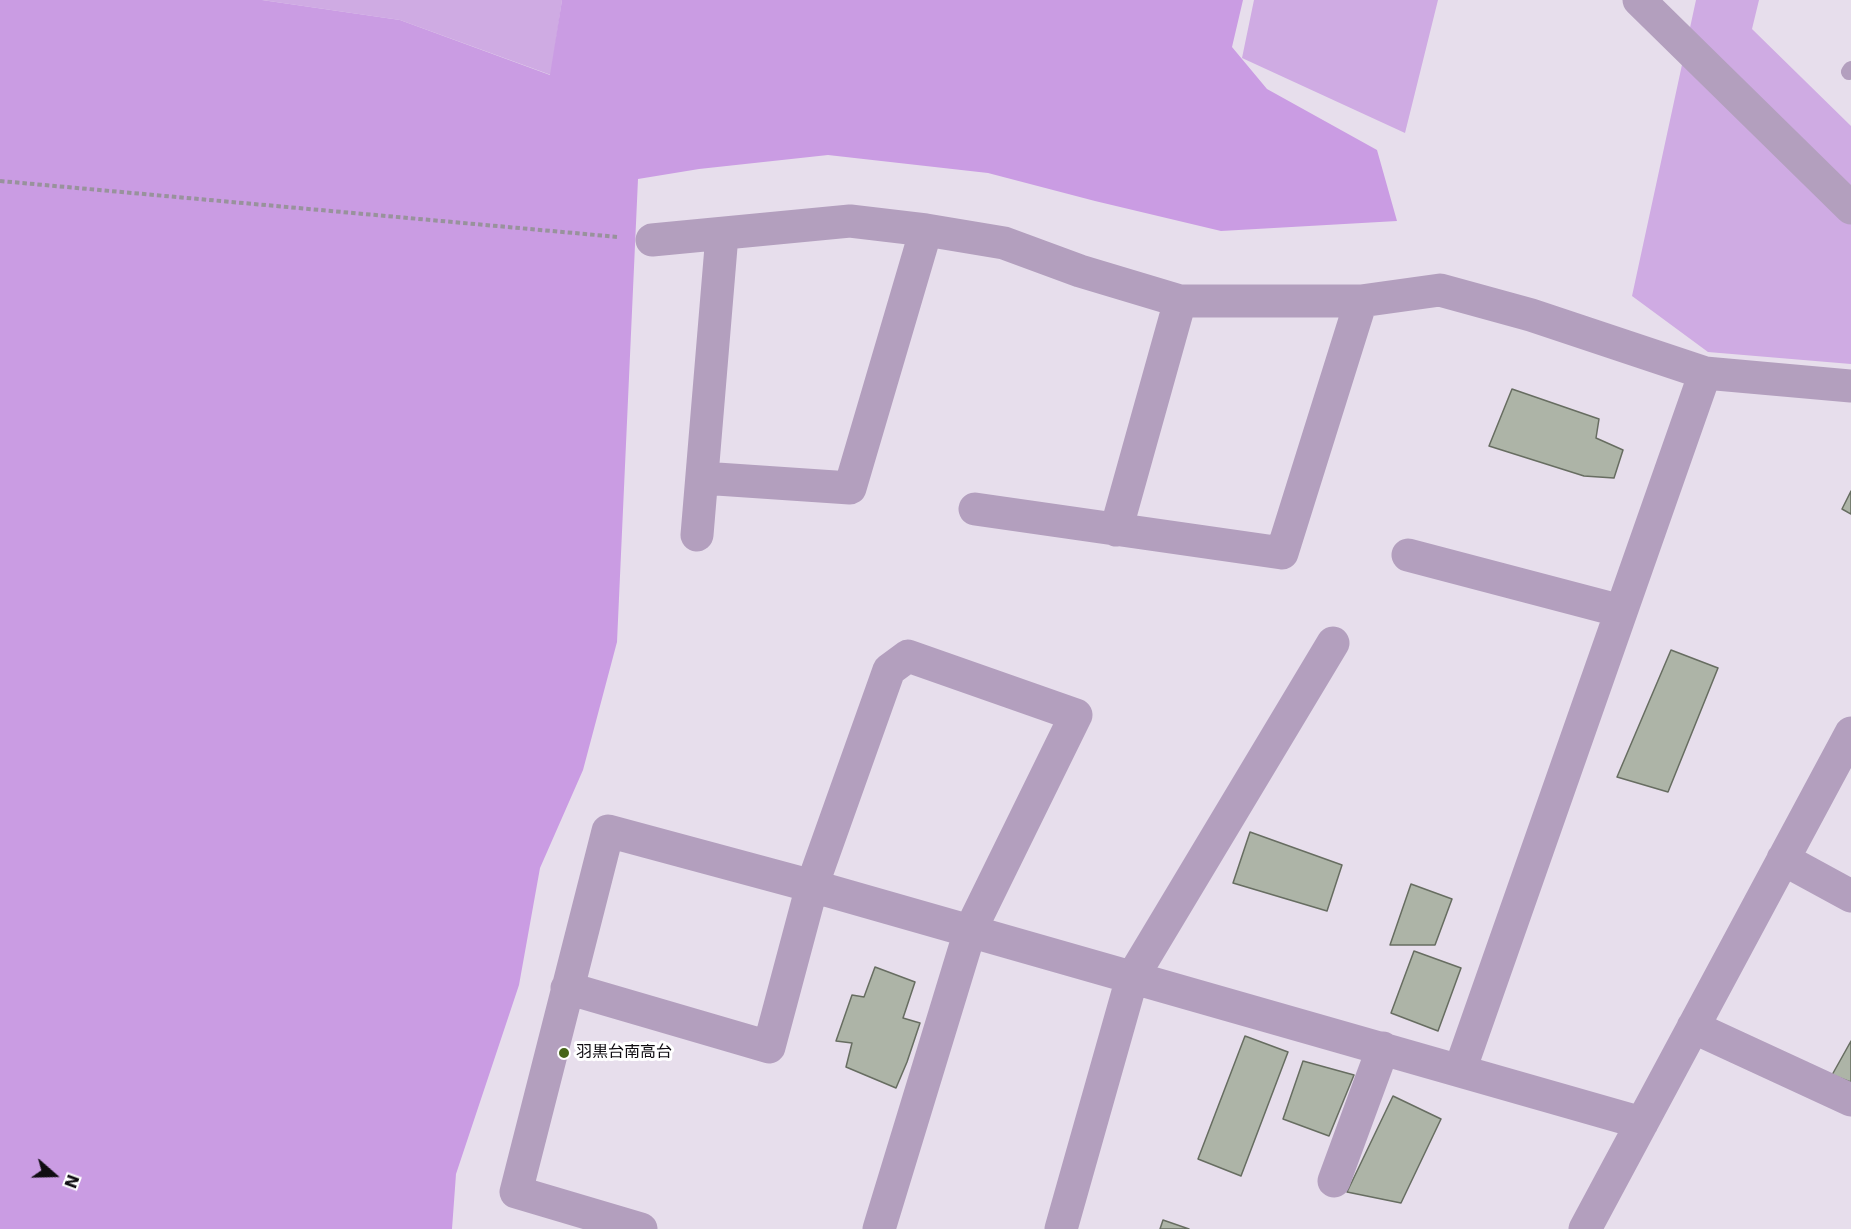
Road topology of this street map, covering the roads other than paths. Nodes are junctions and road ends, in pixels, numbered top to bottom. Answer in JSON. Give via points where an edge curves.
{"nodes":[{"id":1,"x":1639,"y":0,"type":"edge"},
{"id":2,"x":1851,"y":208,"type":"edge"},
{"id":3,"x":926,"y":230,"type":"junction"},
{"id":4,"x":722,"y":235,"type":"junction"},
{"id":5,"x":652,"y":240,"type":"road end"},
{"id":6,"x":1180,"y":301,"type":"junction"},
{"id":7,"x":1361,"y":301,"type":"junction"},
{"id":8,"x":1705,"y":373,"type":"junction"},
{"id":9,"x":1851,"y":386,"type":"edge"},
{"id":10,"x":702,"y":478,"type":"junction"},
{"id":11,"x":975,"y":509,"type":"dead end"},
{"id":12,"x":1116,"y":530,"type":"junction"},
{"id":13,"x":697,"y":535,"type":"dead end"},
{"id":14,"x":1408,"y":555,"type":"dead end"},
{"id":15,"x":1621,"y":611,"type":"junction"},
{"id":16,"x":1333,"y":643,"type":"dead end"},
{"id":17,"x":1851,"y":733,"type":"edge"},
{"id":18,"x":1783,"y":859,"type":"junction"},
{"id":19,"x":812,"y":886,"type":"junction"},
{"id":20,"x":1851,"y":896,"type":"edge"},
{"id":21,"x":970,"y":931,"type":"junction"},
{"id":22,"x":1132,"y":978,"type":"junction"},
{"id":23,"x":567,"y":988,"type":"junction"},
{"id":24,"x":1692,"y":1027,"type":"junction"},
{"id":25,"x":1383,"y":1048,"type":"junction"},
{"id":26,"x":1460,"y":1070,"type":"junction"},
{"id":27,"x":1851,"y":1100,"type":"edge"},
{"id":28,"x":1641,"y":1123,"type":"junction"},
{"id":29,"x":1334,"y":1181,"type":"dead end"},
{"id":30,"x":573,"y":1219,"type":"edge"},
{"id":31,"x":641,"y":1229,"type":"edge"},
{"id":32,"x":879,"y":1229,"type":"edge"},
{"id":33,"x":1061,"y":1229,"type":"edge"},
{"id":34,"x":1586,"y":1229,"type":"edge"}],
"edges":[{"from":1,"to":2,"type":"street"},
{"from":3,"to":4,"type":"street","via":[[850,221]]},
{"from":3,"to":6,"type":"street","via":[[1004,243]]},
{"from":3,"to":10,"type":"street","via":[[850,488]]},
{"from":4,"to":5,"type":"street"},
{"from":4,"to":10,"type":"street"},
{"from":6,"to":7,"type":"street"},
{"from":6,"to":12,"type":"street"},
{"from":7,"to":8,"type":"street","via":[[1440,290],[1531,315]]},
{"from":7,"to":12,"type":"street","via":[[1282,553]]},
{"from":8,"to":9,"type":"street"},
{"from":8,"to":15,"type":"street"},
{"from":10,"to":13,"type":"street"},
{"from":11,"to":12,"type":"street"},
{"from":14,"to":15,"type":"street"},
{"from":15,"to":26,"type":"street"},
{"from":16,"to":22,"type":"street"},
{"from":17,"to":18,"type":"street"},
{"from":18,"to":20,"type":"street"},
{"from":18,"to":24,"type":"street"},
{"from":19,"to":21,"type":"street"},
{"from":19,"to":21,"type":"street","via":[[889,669],[908,656],[1076,715]]},
{"from":19,"to":23,"type":"street","via":[[608,831]]},
{"from":19,"to":23,"type":"street","via":[[769,1047]]},
{"from":21,"to":22,"type":"street"},
{"from":21,"to":32,"type":"street"},
{"from":22,"to":25,"type":"street"},
{"from":22,"to":33,"type":"street"},
{"from":23,"to":30,"type":"street","via":[[516,1192]]},
{"from":24,"to":27,"type":"street"},
{"from":24,"to":28,"type":"street"},
{"from":25,"to":26,"type":"street"},
{"from":25,"to":29,"type":"street"},
{"from":26,"to":28,"type":"street"},
{"from":28,"to":34,"type":"street"},
{"from":30,"to":31,"type":"street"}]}
